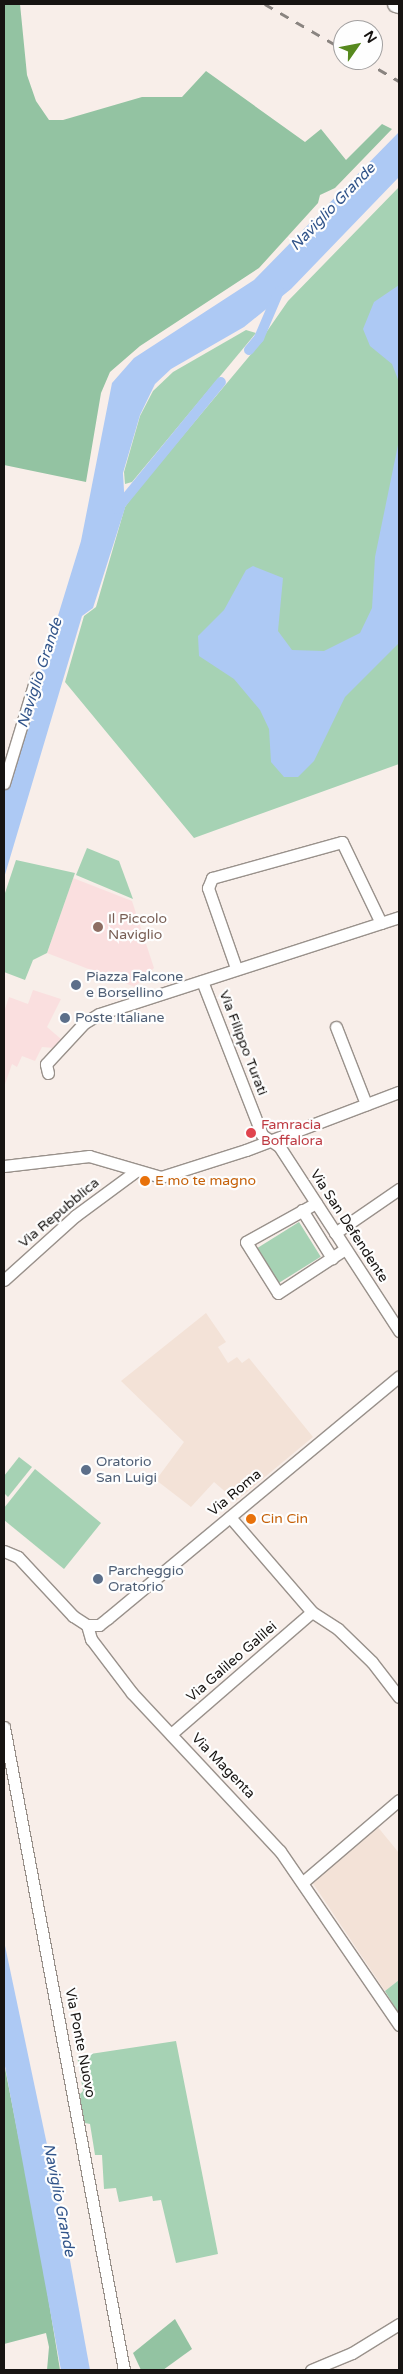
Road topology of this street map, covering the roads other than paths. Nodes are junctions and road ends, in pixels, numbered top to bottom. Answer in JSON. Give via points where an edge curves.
{"nodes":[{"id":1,"x":36,"y":678,"type":"dead end"},
{"id":2,"x":4,"y":783,"type":"edge"},
{"id":3,"x":399,"y":917,"type":"edge"},
{"id":4,"x":381,"y":923,"type":"junction"},
{"id":5,"x":236,"y":968,"type":"junction"},
{"id":6,"x":202,"y":981,"type":"junction"},
{"id":7,"x":336,"y":1027,"type":"dead end"},
{"id":8,"x":48,"y":1073,"type":"dead end"},
{"id":9,"x":399,"y":1092,"type":"edge"},
{"id":10,"x":366,"y":1104,"type":"junction"},
{"id":11,"x":270,"y":1140,"type":"junction"},
{"id":12,"x":4,"y":1166,"type":"edge"},
{"id":13,"x":136,"y":1171,"type":"junction"},
{"id":14,"x":399,"y":1189,"type":"edge"},
{"id":15,"x":316,"y":1203,"type":"junction"},
{"id":16,"x":302,"y":1210,"type":"junction"},
{"id":17,"x":335,"y":1233,"type":"junction"},
{"id":18,"x":345,"y":1249,"type":"junction"},
{"id":19,"x":332,"y":1258,"type":"junction"},
{"id":20,"x":4,"y":1280,"type":"edge"},
{"id":21,"x":399,"y":1331,"type":"edge"},
{"id":22,"x":399,"y":1376,"type":"edge"},
{"id":23,"x":230,"y":1517,"type":"junction"},
{"id":24,"x":4,"y":1551,"type":"edge"},
{"id":25,"x":312,"y":1612,"type":"junction"},
{"id":26,"x":87,"y":1625,"type":"junction"},
{"id":27,"x":399,"y":1697,"type":"edge"},
{"id":28,"x":4,"y":1727,"type":"edge"},
{"id":29,"x":171,"y":1734,"type":"junction"},
{"id":30,"x":399,"y":1800,"type":"edge"},
{"id":31,"x":303,"y":1882,"type":"junction"},
{"id":32,"x":399,"y":2025,"type":"edge"},
{"id":33,"x":399,"y":2324,"type":"edge"},
{"id":34,"x":124,"y":2369,"type":"edge"},
{"id":35,"x":311,"y":2370,"type":"edge"}],
"edges":[{"from":1,"to":2,"type":"street"},
{"from":3,"to":4,"type":"street"},
{"from":4,"to":5,"type":"street"},
{"from":4,"to":5,"type":"street","via":[[342,842],[212,878],[208,888]]},
{"from":5,"to":6,"type":"street"},
{"from":6,"to":8,"type":"street","via":[[90,1019],[46,1064]]},
{"from":6,"to":11,"type":"street","name":"Via Filippo Turati","via":[[262,1136]]},
{"from":7,"to":10,"type":"street"},
{"from":9,"to":10,"type":"street"},
{"from":10,"to":11,"type":"street"},
{"from":11,"to":13,"type":"street","via":[[161,1177]]},
{"from":11,"to":15,"type":"street","name":"Via San Defendente","via":[[279,1146]]},
{"from":12,"to":13,"type":"street","via":[[89,1156]]},
{"from":13,"to":20,"type":"street","name":"Via Repubblica","via":[[75,1216]]},
{"from":14,"to":17,"type":"street"},
{"from":15,"to":16,"type":"street"},
{"from":15,"to":17,"type":"street","name":"Via San Defendente"},
{"from":16,"to":19,"type":"street"},
{"from":16,"to":19,"type":"street","via":[[246,1242],[278,1292]]},
{"from":17,"to":18,"type":"street","name":"Via San Defendente"},
{"from":18,"to":19,"type":"street"},
{"from":18,"to":21,"type":"street","name":"Via San Defendente"},
{"from":22,"to":23,"type":"street","name":"Via Roma"},
{"from":23,"to":25,"type":"street"},
{"from":23,"to":26,"type":"street","name":"Via Roma","via":[[104,1621]]},
{"from":24,"to":26,"type":"street","name":"Via Magenta","via":[[18,1557],[73,1616]]},
{"from":25,"to":27,"type":"street","via":[[338,1628],[372,1662]]},
{"from":25,"to":29,"type":"street","name":"Via Galileo Galilei"},
{"from":26,"to":29,"type":"street","name":"Via Magenta","via":[[103,1657]]},
{"from":28,"to":34,"type":"street","name":"Via Ponte Nuovo"},
{"from":29,"to":31,"type":"street","name":"Via Magenta","via":[[258,1825]]},
{"from":30,"to":31,"type":"street"},
{"from":31,"to":32,"type":"street","name":"Via Magenta"},
{"from":33,"to":35,"type":"street","via":[[352,2353]]}]}
